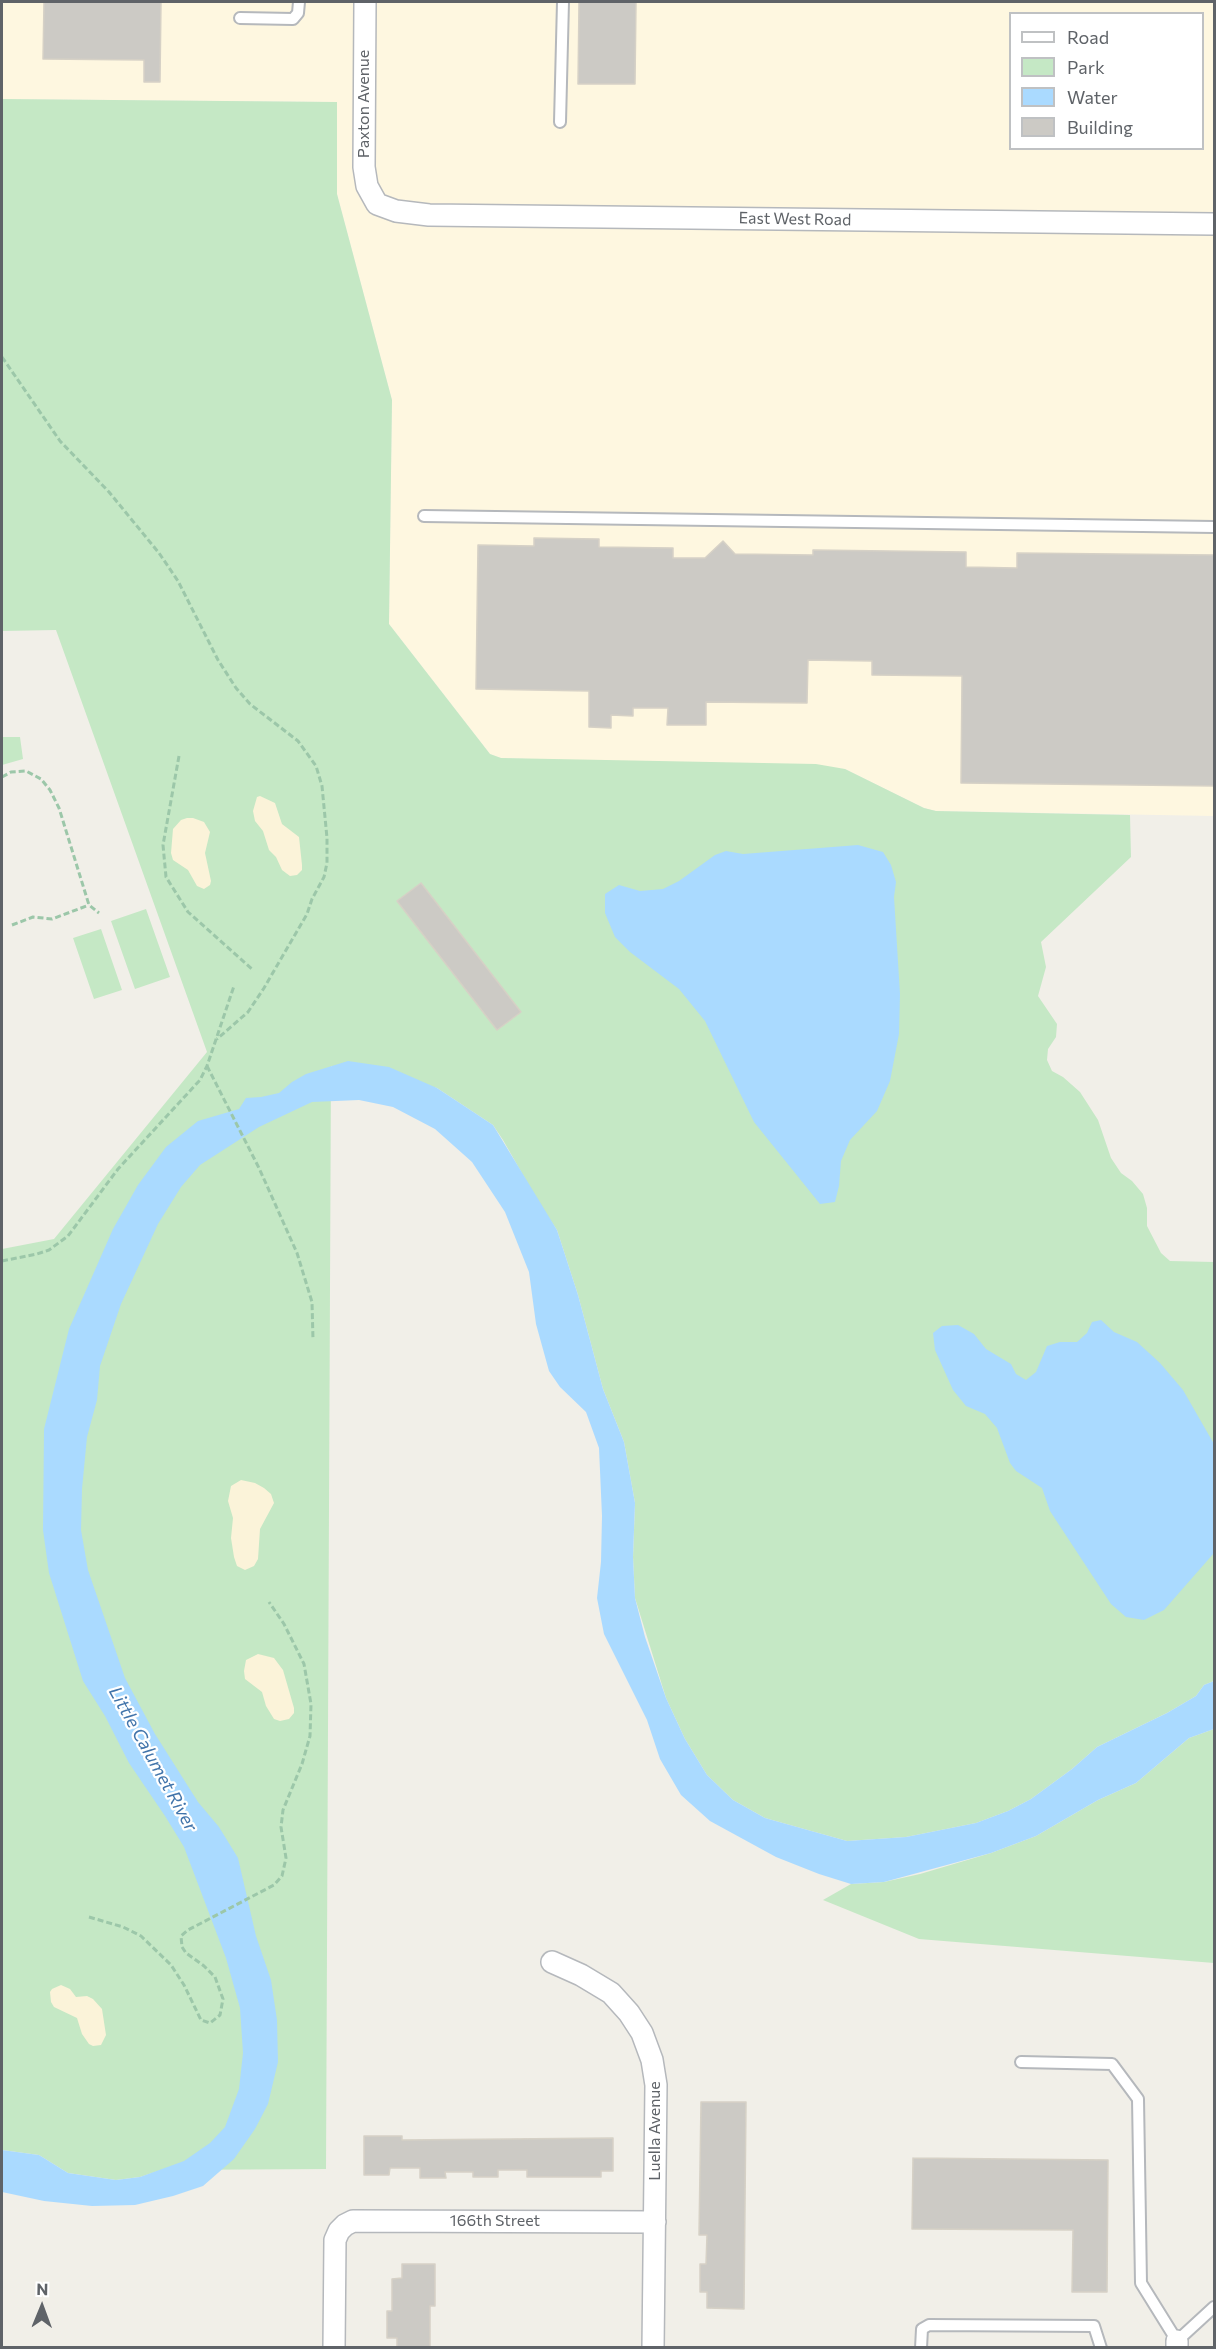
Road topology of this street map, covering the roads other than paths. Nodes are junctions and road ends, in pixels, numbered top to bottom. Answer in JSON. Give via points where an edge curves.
{"nodes":[{"id":1,"x":299,"y":2,"type":"edge"},
{"id":2,"x":365,"y":2,"type":"edge"},
{"id":3,"x":562,"y":2,"type":"edge"},
{"id":4,"x":240,"y":18,"type":"dead end"},
{"id":5,"x":560,"y":122,"type":"dead end"},
{"id":6,"x":376,"y":204,"type":"joint"},
{"id":7,"x":1215,"y":224,"type":"edge"},
{"id":8,"x":424,"y":516,"type":"dead end"},
{"id":9,"x":1215,"y":527,"type":"edge"},
{"id":10,"x":552,"y":1962,"type":"dead end"},
{"id":11,"x":1021,"y":2062,"type":"dead end"},
{"id":12,"x":655,"y":2222,"type":"junction"},
{"id":13,"x":1215,"y":2307,"type":"edge"},
{"id":14,"x":1177,"y":2344,"type":"edge"},
{"id":15,"x":1101,"y":2347,"type":"edge"},
{"id":16,"x":334,"y":2348,"type":"edge"},
{"id":17,"x":653,"y":2348,"type":"edge"},
{"id":18,"x":921,"y":2348,"type":"edge"}],
"edges":[{"from":1,"to":4,"type":"lane","via":[[293,19]]},
{"from":2,"to":6,"type":"street","name":"Paxton Avenue","via":[[364,167],[367,186]]},
{"from":3,"to":5,"type":"lane"},
{"from":6,"to":7,"type":"street","name":"East West Road","via":[[429,215]]},
{"from":8,"to":9,"type":"lane"},
{"from":10,"to":12,"type":"street","name":"Luella Avenue","via":[[611,1993],[642,2032],[656,2085]]},
{"from":11,"to":14,"type":"lane","via":[[1112,2064],[1138,2099],[1141,2283]]},
{"from":12,"to":16,"type":"street","name":"166th Street","via":[[363,2220],[345,2225],[339,2231],[334,2252]]},
{"from":12,"to":17,"type":"street","name":"Luella Avenue"},
{"from":13,"to":14,"type":"lane"},
{"from":15,"to":18,"type":"lane","via":[[1094,2326],[929,2325],[922,2330]]}]}
